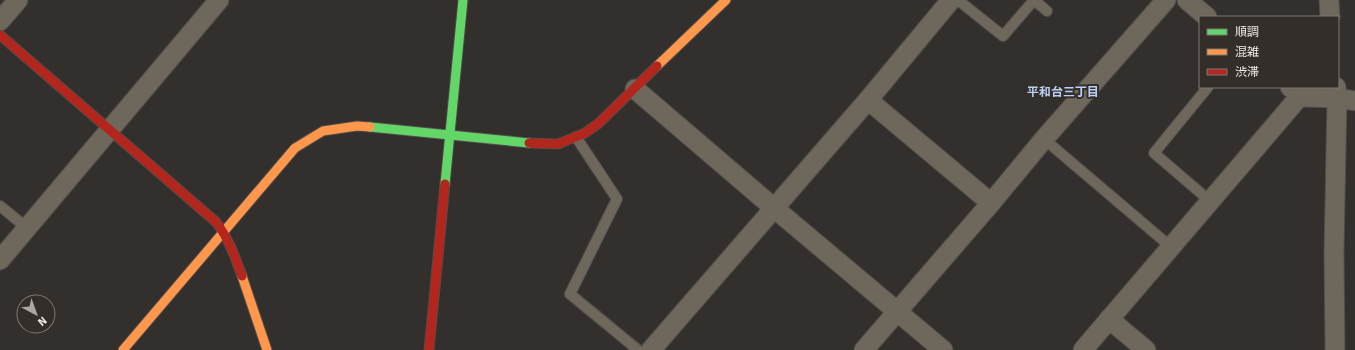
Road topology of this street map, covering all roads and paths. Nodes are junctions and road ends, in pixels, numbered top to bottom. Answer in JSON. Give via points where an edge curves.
{"nodes":[{"id":1,"x":18,"y":0,"type":"edge"},
{"id":2,"x":220,"y":0,"type":"edge"},
{"id":3,"x":463,"y":0,"type":"edge"},
{"id":4,"x":726,"y":0,"type":"edge"},
{"id":5,"x":952,"y":0,"type":"edge"},
{"id":6,"x":958,"y":0,"type":"edge"},
{"id":7,"x":1034,"y":0,"type":"edge"},
{"id":8,"x":1166,"y":0,"type":"edge"},
{"id":9,"x":1329,"y":0,"type":"edge"},
{"id":10,"x":1191,"y":1,"type":"edge"},
{"id":11,"x":1048,"y":11,"type":"dead end"},
{"id":12,"x":1206,"y":16,"type":"edge"},
{"id":13,"x":1330,"y":16,"type":"edge"},
{"id":14,"x":0,"y":21,"type":"edge"},
{"id":15,"x":0,"y":35,"type":"edge"},
{"id":16,"x":1207,"y":88,"type":"edge"},
{"id":17,"x":635,"y":89,"type":"junction"},
{"id":18,"x":1295,"y":92,"type":"edge"},
{"id":19,"x":1343,"y":95,"type":"edge"},
{"id":20,"x":868,"y":100,"type":"junction"},
{"id":21,"x":111,"y":130,"type":"junction"},
{"id":22,"x":451,"y":136,"type":"junction"},
{"id":23,"x":576,"y":137,"type":"junction"},
{"id":24,"x":1044,"y":139,"type":"junction"},
{"id":25,"x":1210,"y":201,"type":"junction"},
{"id":26,"x":991,"y":203,"type":"junction"},
{"id":27,"x":0,"y":206,"type":"edge"},
{"id":28,"x":774,"y":208,"type":"junction"},
{"id":29,"x":27,"y":228,"type":"junction"},
{"id":30,"x":223,"y":231,"type":"junction"},
{"id":31,"x":1171,"y":247,"type":"junction"},
{"id":32,"x":0,"y":260,"type":"edge"},
{"id":33,"x":897,"y":311,"type":"junction"},
{"id":34,"x":1109,"y":319,"type":"junction"},
{"id":35,"x":123,"y":350,"type":"edge"},
{"id":36,"x":268,"y":350,"type":"edge"},
{"id":37,"x":429,"y":350,"type":"edge"},
{"id":38,"x":638,"y":350,"type":"edge"},
{"id":39,"x":651,"y":350,"type":"edge"},
{"id":40,"x":864,"y":350,"type":"edge"},
{"id":41,"x":943,"y":350,"type":"edge"},
{"id":42,"x":1083,"y":350,"type":"edge"},
{"id":43,"x":1146,"y":350,"type":"edge"},
{"id":44,"x":1335,"y":350,"type":"edge"}],
"edges":[{"from":1,"to":14,"type":"street"},
{"from":2,"to":21,"type":"street"},
{"from":3,"to":22,"type":"street"},
{"from":4,"to":17,"type":"street"},
{"from":5,"to":20,"type":"street"},
{"from":6,"to":7,"type":"lane","via":[[1003,36]]},
{"from":7,"to":11,"type":"lane"},
{"from":8,"to":24,"type":"street"},
{"from":9,"to":13,"type":"street"},
{"from":10,"to":12,"type":"street"},
{"from":15,"to":21,"type":"street"},
{"from":16,"to":25,"type":"lane","via":[[1154,153]]},
{"from":17,"to":23,"type":"street","via":[[599,123]]},
{"from":17,"to":28,"type":"street"},
{"from":18,"to":19,"type":"street"},
{"from":18,"to":25,"type":"street"},
{"from":19,"to":44,"type":"street","via":[[1334,251]]},
{"from":20,"to":26,"type":"street"},
{"from":20,"to":28,"type":"street"},
{"from":21,"to":29,"type":"street"},
{"from":21,"to":30,"type":"street"},
{"from":22,"to":23,"type":"street","via":[[536,144],[558,144]]},
{"from":22,"to":30,"type":"street","via":[[357,126],[323,131],[296,148]]},
{"from":22,"to":37,"type":"street"},
{"from":23,"to":38,"type":"lane","via":[[617,199],[570,294]]},
{"from":24,"to":26,"type":"street"},
{"from":24,"to":31,"type":"lane"},
{"from":25,"to":31,"type":"street"},
{"from":26,"to":33,"type":"street"},
{"from":27,"to":29,"type":"lane"},
{"from":28,"to":33,"type":"street"},
{"from":28,"to":39,"type":"street"},
{"from":29,"to":32,"type":"street"},
{"from":30,"to":35,"type":"street"},
{"from":30,"to":36,"type":"street","via":[[233,250]]},
{"from":31,"to":34,"type":"street"},
{"from":33,"to":40,"type":"street"},
{"from":33,"to":41,"type":"street"},
{"from":34,"to":42,"type":"street"},
{"from":34,"to":43,"type":"street"}]}
